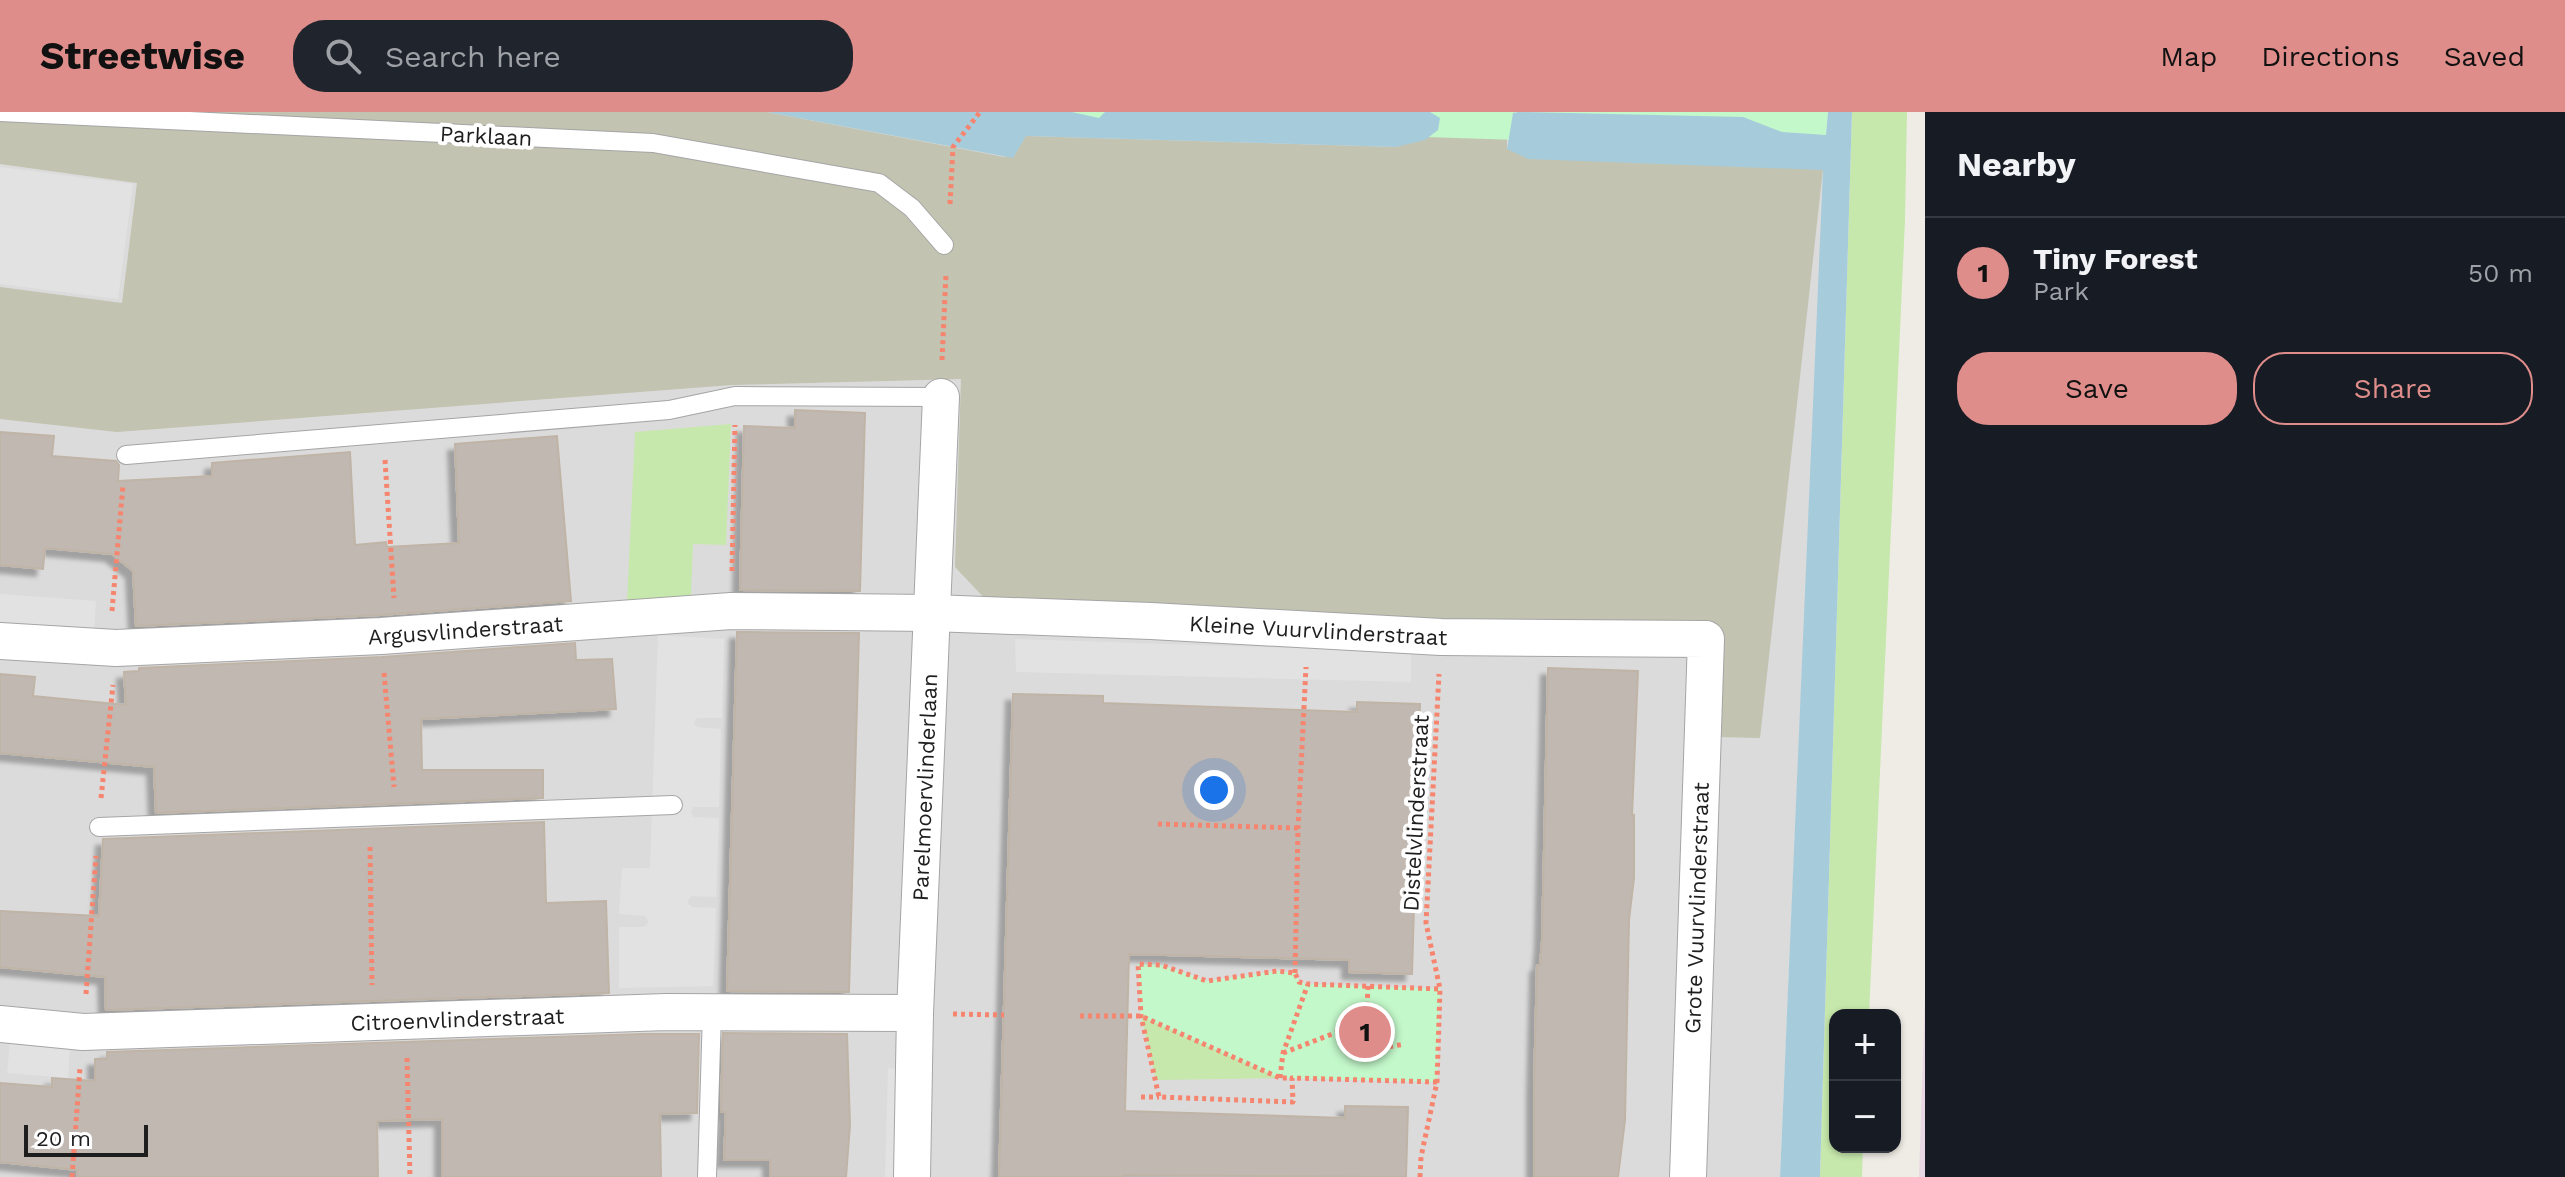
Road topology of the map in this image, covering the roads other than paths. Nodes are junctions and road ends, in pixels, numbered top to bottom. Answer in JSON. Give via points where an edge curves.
{"nodes":[{"id":1,"x":0,"y":112,"type":"edge"},
{"id":2,"x":944,"y":245,"type":"dead end"},
{"id":3,"x":941,"y":397,"type":"joint"},
{"id":4,"x":126,"y":455,"type":"road end"},
{"id":5,"x":932,"y":613,"type":"junction"},
{"id":6,"x":1706,"y":639,"type":"joint"},
{"id":7,"x":0,"y":641,"type":"edge"},
{"id":8,"x":673,"y":805,"type":"dead end"},
{"id":9,"x":99,"y":827,"type":"road end"},
{"id":10,"x":712,"y":1012,"type":"junction"},
{"id":11,"x":915,"y":1013,"type":"junction"},
{"id":12,"x":0,"y":1024,"type":"edge"},
{"id":13,"x":707,"y":1177,"type":"edge"},
{"id":14,"x":912,"y":1177,"type":"edge"},
{"id":15,"x":1688,"y":1177,"type":"edge"}],
"edges":[{"from":1,"to":2,"type":"lane","name":"Parklaan","via":[[653,143],[879,183],[912,208]]},
{"from":3,"to":4,"type":"lane","via":[[735,396],[669,410]]},
{"from":3,"to":5,"type":"street","name":"Parelmoervlinderlaan"},
{"from":5,"to":6,"type":"street","name":"Kleine Vuurvlinderstraat","via":[[1441,637]]},
{"from":5,"to":7,"type":"street","name":"Argusvlinderstraat","via":[[731,611],[389,636],[113,648]]},
{"from":5,"to":11,"type":"street","name":"Parelmoervlinderlaan"},
{"from":6,"to":15,"type":"street","name":"Grote Vuurvlinderstraat"},
{"from":8,"to":9,"type":"lane"},
{"from":10,"to":11,"type":"street","name":"Citroenvlinderstraat"},
{"from":10,"to":12,"type":"street","name":"Citroenvlinderstraat","via":[[83,1032]]},
{"from":10,"to":13,"type":"lane"},
{"from":11,"to":14,"type":"street","name":"Parelmoervlinderlaan"}]}
